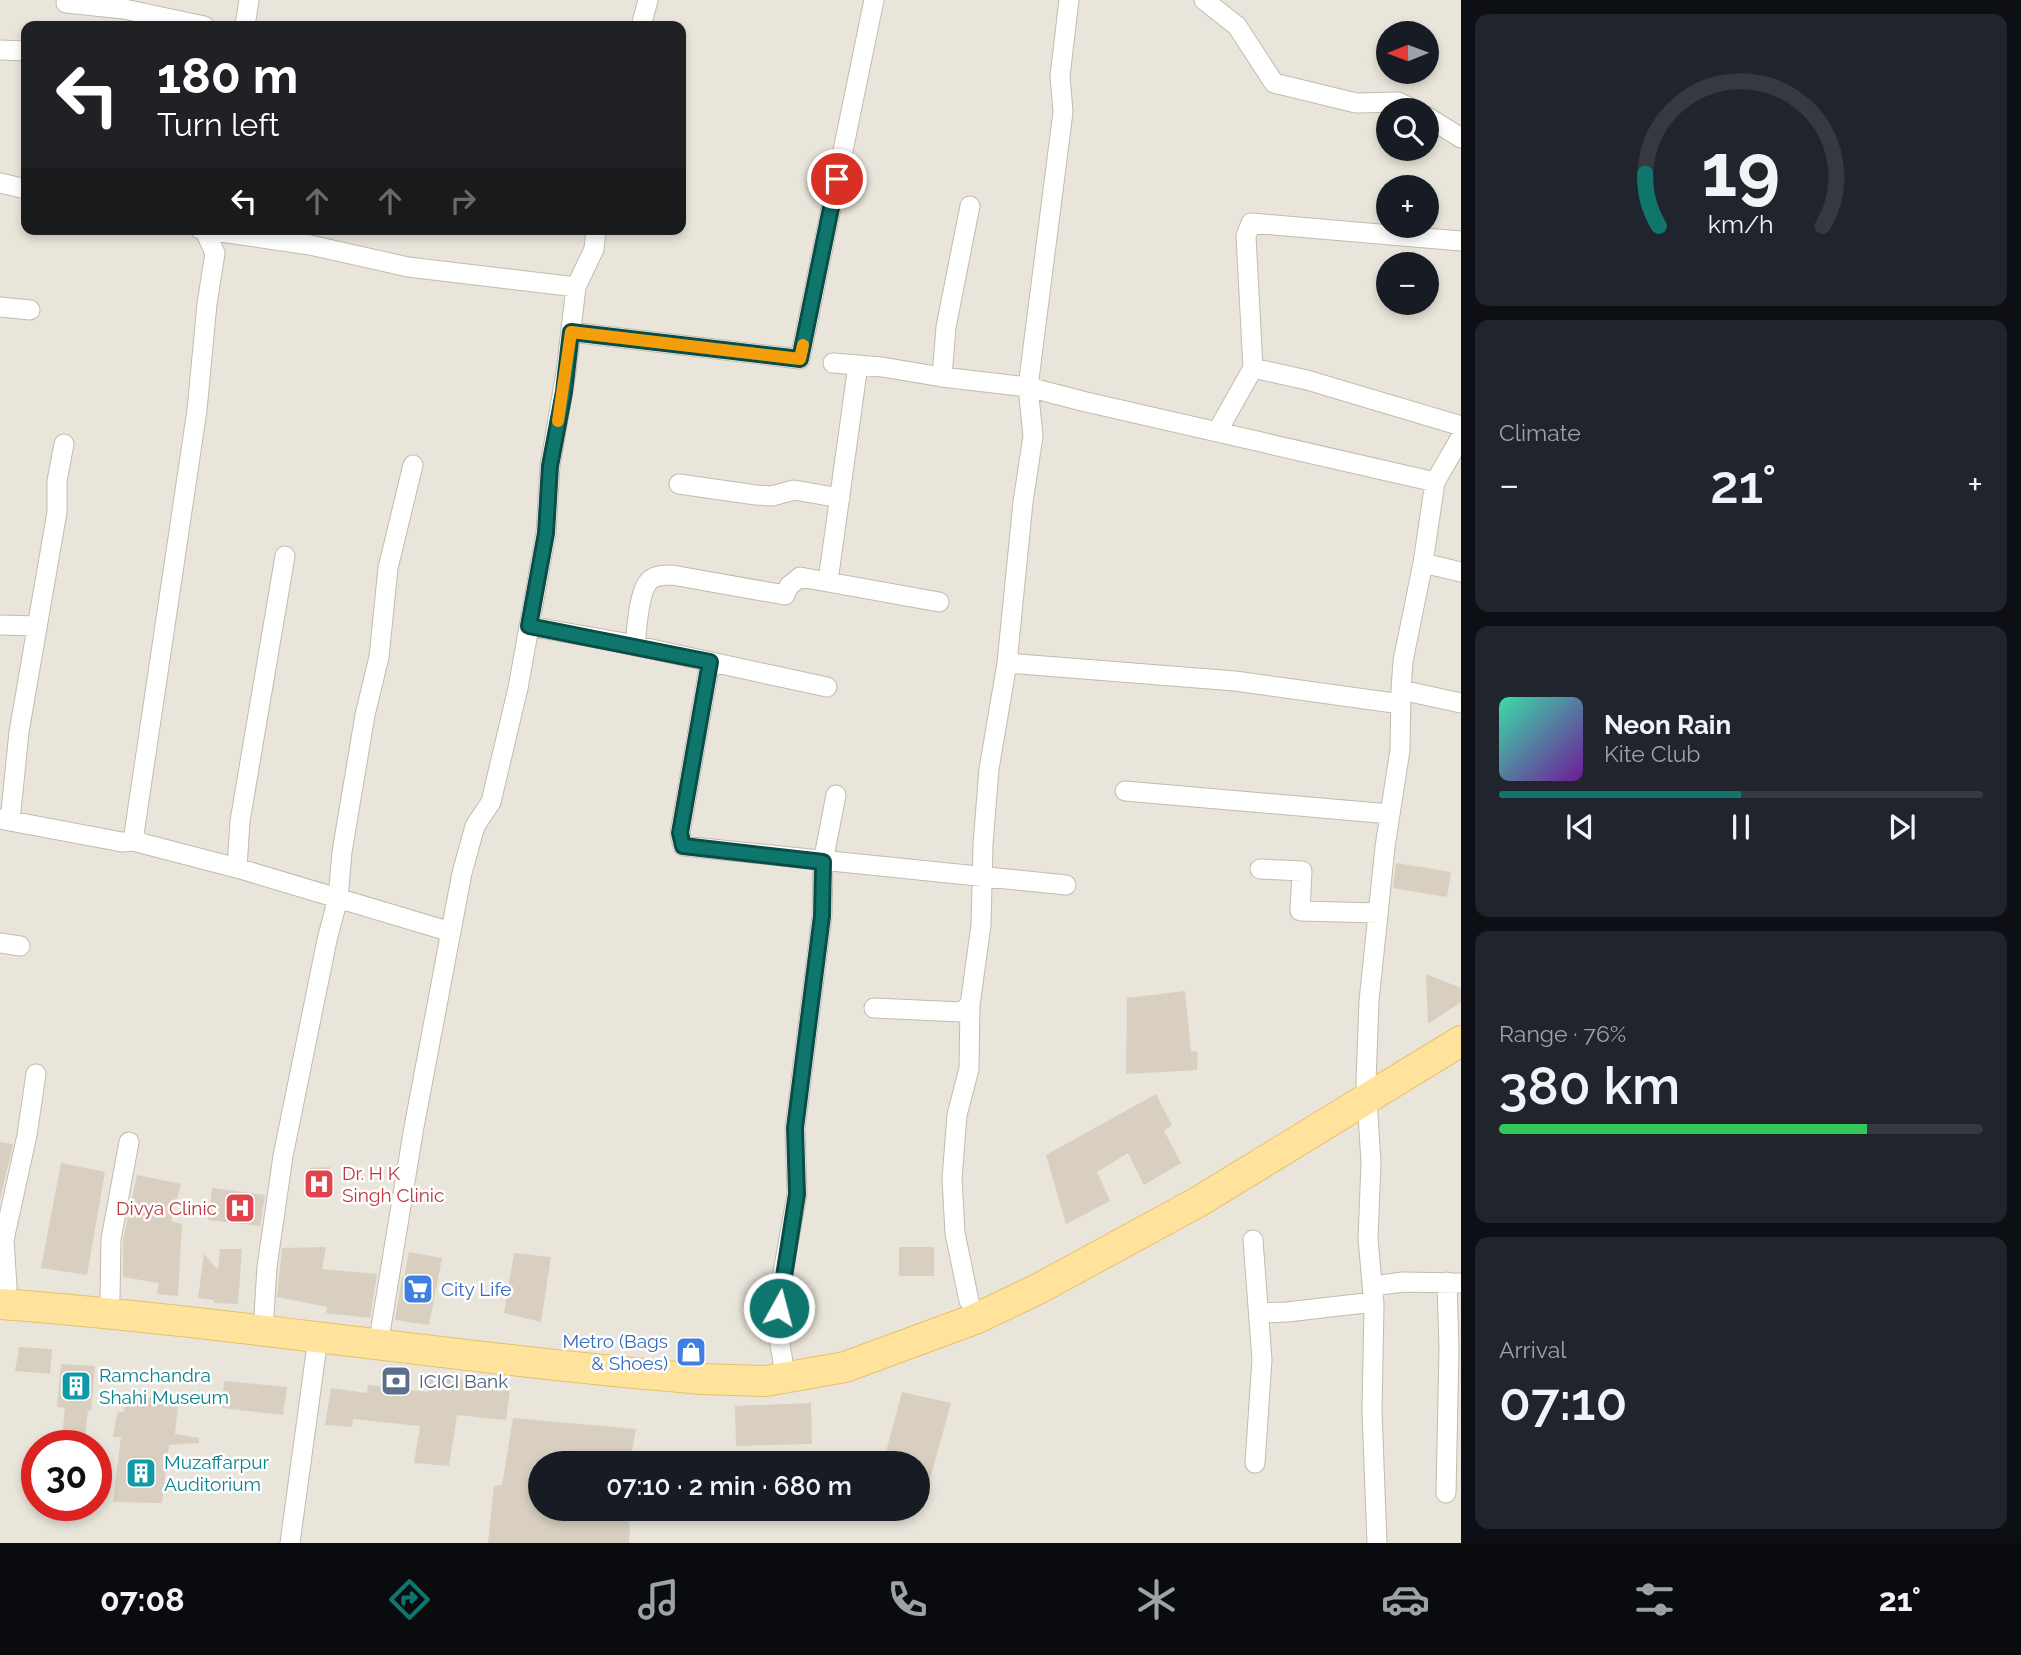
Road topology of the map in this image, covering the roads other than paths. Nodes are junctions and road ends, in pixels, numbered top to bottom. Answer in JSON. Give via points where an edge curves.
{"nodes":[{"id":1,"x":249,"y":0,"type":"edge"},
{"id":2,"x":648,"y":0,"type":"edge"},
{"id":3,"x":874,"y":0,"type":"edge"},
{"id":4,"x":1069,"y":0,"type":"edge"},
{"id":5,"x":1204,"y":0,"type":"edge"},
{"id":6,"x":66,"y":3,"type":"dead end"},
{"id":7,"x":180,"y":21,"type":"edge"},
{"id":8,"x":246,"y":21,"type":"edge"},
{"id":9,"x":642,"y":21,"type":"edge"},
{"id":10,"x":0,"y":50,"type":"edge"},
{"id":11,"x":21,"y":51,"type":"edge"},
{"id":12,"x":1376,"y":103,"type":"edge"},
{"id":13,"x":1439,"y":124,"type":"edge"},
{"id":14,"x":1461,"y":138,"type":"edge"},
{"id":15,"x":0,"y":183,"type":"edge"},
{"id":16,"x":21,"y":188,"type":"edge"},
{"id":17,"x":970,"y":206,"type":"dead end"},
{"id":18,"x":206,"y":235,"type":"edge"},
{"id":19,"x":239,"y":235,"type":"edge"},
{"id":20,"x":595,"y":235,"type":"edge"},
{"id":21,"x":1461,"y":240,"type":"edge"},
{"id":22,"x":576,"y":287,"type":"junction"},
{"id":23,"x":0,"y":307,"type":"edge"},
{"id":24,"x":30,"y":310,"type":"dead end"},
{"id":25,"x":571,"y":332,"type":"junction"},
{"id":26,"x":833,"y":363,"type":"dead end"},
{"id":27,"x":858,"y":365,"type":"junction"},
{"id":28,"x":1253,"y":368,"type":"junction"},
{"id":29,"x":942,"y":377,"type":"junction"},
{"id":30,"x":1028,"y":387,"type":"junction"},
{"id":31,"x":1461,"y":426,"type":"edge"},
{"id":32,"x":1217,"y":432,"type":"junction"},
{"id":33,"x":1461,"y":437,"type":"edge"},
{"id":34,"x":64,"y":444,"type":"dead end"},
{"id":35,"x":413,"y":465,"type":"dead end"},
{"id":36,"x":1435,"y":482,"type":"junction"},
{"id":37,"x":679,"y":484,"type":"dead end"},
{"id":38,"x":840,"y":498,"type":"junction"},
{"id":39,"x":285,"y":556,"type":"dead end"},
{"id":40,"x":1423,"y":564,"type":"junction"},
{"id":41,"x":1461,"y":572,"type":"edge"},
{"id":42,"x":828,"y":581,"type":"junction"},
{"id":43,"x":939,"y":602,"type":"dead end"},
{"id":44,"x":0,"y":625,"type":"edge"},
{"id":45,"x":37,"y":626,"type":"junction"},
{"id":46,"x":529,"y":626,"type":"junction"},
{"id":47,"x":635,"y":646,"type":"junction"},
{"id":48,"x":710,"y":662,"type":"junction"},
{"id":49,"x":1007,"y":663,"type":"junction"},
{"id":50,"x":827,"y":687,"type":"dead end"},
{"id":51,"x":1401,"y":697,"type":"junction"},
{"id":52,"x":1461,"y":703,"type":"edge"},
{"id":53,"x":1125,"y":792,"type":"dead end"},
{"id":54,"x":836,"y":795,"type":"dead end"},
{"id":55,"x":1390,"y":814,"type":"junction"},
{"id":56,"x":5,"y":820,"type":"edge"},
{"id":57,"x":132,"y":841,"type":"junction"},
{"id":58,"x":823,"y":862,"type":"junction"},
{"id":59,"x":237,"y":868,"type":"junction"},
{"id":60,"x":1260,"y":869,"type":"dead end"},
{"id":61,"x":982,"y":875,"type":"junction"},
{"id":62,"x":1066,"y":885,"type":"dead end"},
{"id":63,"x":338,"y":898,"type":"junction"},
{"id":64,"x":1378,"y":913,"type":"junction"},
{"id":65,"x":451,"y":932,"type":"junction"},
{"id":66,"x":0,"y":943,"type":"edge"},
{"id":67,"x":20,"y":946,"type":"dead end"},
{"id":68,"x":970,"y":1005,"type":"junction"},
{"id":69,"x":874,"y":1008,"type":"dead end"},
{"id":70,"x":1461,"y":1024,"type":"edge"},
{"id":71,"x":1461,"y":1041,"type":"edge"},
{"id":72,"x":36,"y":1074,"type":"dead end"},
{"id":73,"x":1368,"y":1090,"type":"junction"},
{"id":74,"x":129,"y":1142,"type":"dead end"},
{"id":75,"x":1253,"y":1240,"type":"dead end"},
{"id":76,"x":1454,"y":1282,"type":"edge"},
{"id":77,"x":2,"y":1292,"type":"edge"},
{"id":78,"x":1373,"y":1294,"type":"junction"},
{"id":79,"x":110,"y":1297,"type":"junction"},
{"id":80,"x":969,"y":1301,"type":"junction"},
{"id":81,"x":1260,"y":1313,"type":"junction"},
{"id":82,"x":264,"y":1315,"type":"junction"},
{"id":83,"x":381,"y":1327,"type":"junction"},
{"id":84,"x":317,"y":1338,"type":"junction"},
{"id":85,"x":783,"y":1362,"type":"junction"},
{"id":86,"x":1454,"y":1413,"type":"edge"},
{"id":87,"x":1255,"y":1463,"type":"dead end"},
{"id":88,"x":1446,"y":1493,"type":"dead end"},
{"id":89,"x":290,"y":1543,"type":"edge"},
{"id":90,"x":1377,"y":1543,"type":"edge"}],
"edges":[{"from":1,"to":8,"type":"street"},
{"from":2,"to":9,"type":"street"},
{"from":3,"to":25,"type":"street","via":[[800,359]]},
{"from":4,"to":30,"type":"street","via":[[1060,76],[1063,112]]},
{"from":5,"to":12,"type":"street","via":[[1237,26],[1274,83],[1356,103]]},
{"from":6,"to":7,"type":"street"},
{"from":10,"to":11,"type":"street"},
{"from":13,"to":14,"type":"street"},
{"from":15,"to":16,"type":"street"},
{"from":17,"to":29,"type":"street","via":[[946,327]]},
{"from":18,"to":57,"type":"street","via":[[215,253],[197,410]]},
{"from":19,"to":22,"type":"street","via":[[408,267]]},
{"from":20,"to":22,"type":"street","via":[[594,249]]},
{"from":21,"to":28,"type":"street","via":[[1251,223],[1246,236]]},
{"from":22,"to":25,"type":"street"},
{"from":23,"to":24,"type":"street"},
{"from":25,"to":46,"type":"street","via":[[550,466],[546,533]]},
{"from":26,"to":27,"type":"street"},
{"from":27,"to":29,"type":"street"},
{"from":27,"to":38,"type":"street"},
{"from":28,"to":31,"type":"street"},
{"from":28,"to":32,"type":"street"},
{"from":29,"to":30,"type":"street"},
{"from":30,"to":32,"type":"street"},
{"from":30,"to":49,"type":"street","via":[[1033,436]]},
{"from":32,"to":36,"type":"street"},
{"from":33,"to":36,"type":"street"},
{"from":34,"to":45,"type":"street"},
{"from":35,"to":63,"type":"street","via":[[388,568],[379,657],[365,715]]},
{"from":36,"to":40,"type":"street"},
{"from":37,"to":38,"type":"street","via":[[756,495],[794,490]]},
{"from":38,"to":42,"type":"street"},
{"from":39,"to":59,"type":"street","via":[[240,821]]},
{"from":40,"to":41,"type":"street"},
{"from":40,"to":51,"type":"street","via":[[1403,661]]},
{"from":42,"to":43,"type":"street"},
{"from":42,"to":47,"type":"street","via":[[800,577],[785,596],[661,575],[650,580],[642,594]]},
{"from":44,"to":45,"type":"street"},
{"from":45,"to":56,"type":"street"},
{"from":46,"to":47,"type":"street"},
{"from":46,"to":65,"type":"street","via":[[491,802],[475,826]]},
{"from":47,"to":48,"type":"street"},
{"from":48,"to":50,"type":"street"},
{"from":48,"to":58,"type":"street","via":[[680,833],[683,846]]},
{"from":49,"to":51,"type":"street"},
{"from":49,"to":61,"type":"street","via":[[989,769]]},
{"from":51,"to":52,"type":"street"},
{"from":51,"to":55,"type":"street","via":[[1400,750]]},
{"from":53,"to":55,"type":"street"},
{"from":54,"to":58,"type":"street"},
{"from":55,"to":64,"type":"street"},
{"from":56,"to":57,"type":"street"},
{"from":57,"to":59,"type":"street"},
{"from":58,"to":61,"type":"street"},
{"from":58,"to":85,"type":"street","via":[[822,916],[795,1128],[797,1194],[780,1289],[777,1327]]},
{"from":59,"to":63,"type":"street"},
{"from":60,"to":64,"type":"street","via":[[1302,871],[1300,911]]},
{"from":61,"to":62,"type":"street"},
{"from":61,"to":68,"type":"street","via":[[981,925]]},
{"from":63,"to":65,"type":"street"},
{"from":63,"to":82,"type":"street","via":[[283,1156]]},
{"from":64,"to":73,"type":"street","via":[[1369,1001]]},
{"from":65,"to":83,"type":"street"},
{"from":66,"to":67,"type":"street"},
{"from":68,"to":69,"type":"street","via":[[961,1012]]},
{"from":68,"to":80,"type":"street","via":[[969,1069],[957,1115],[952,1179],[955,1233]]},
{"from":70,"to":73,"type":"main road"},
{"from":71,"to":73,"type":"main road"},
{"from":72,"to":77,"type":"street","via":[[4,1240]]},
{"from":73,"to":78,"type":"street","via":[[1368,1240]]},
{"from":73,"to":80,"type":"main road","via":[[1051,1265]]},
{"from":73,"to":84,"type":"main road","via":[[1198,1202],[1038,1289],[975,1319],[845,1367],[766,1381],[702,1379]]},
{"from":74,"to":79,"type":"street","via":[[111,1239]]},
{"from":75,"to":81,"type":"street"},
{"from":76,"to":78,"type":"street","via":[[1403,1282]]},
{"from":76,"to":86,"type":"street"},
{"from":77,"to":79,"type":"main road"},
{"from":77,"to":84,"type":"main road","via":[[119,1313]]},
{"from":78,"to":81,"type":"street"},
{"from":78,"to":90,"type":"street"},
{"from":79,"to":82,"type":"main road"},
{"from":80,"to":85,"type":"main road","via":[[844,1348]]},
{"from":81,"to":87,"type":"street","via":[[1262,1360]]},
{"from":82,"to":83,"type":"main road"},
{"from":83,"to":85,"type":"main road","via":[[669,1360]]},
{"from":84,"to":89,"type":"street"},
{"from":86,"to":88,"type":"street"}]}
